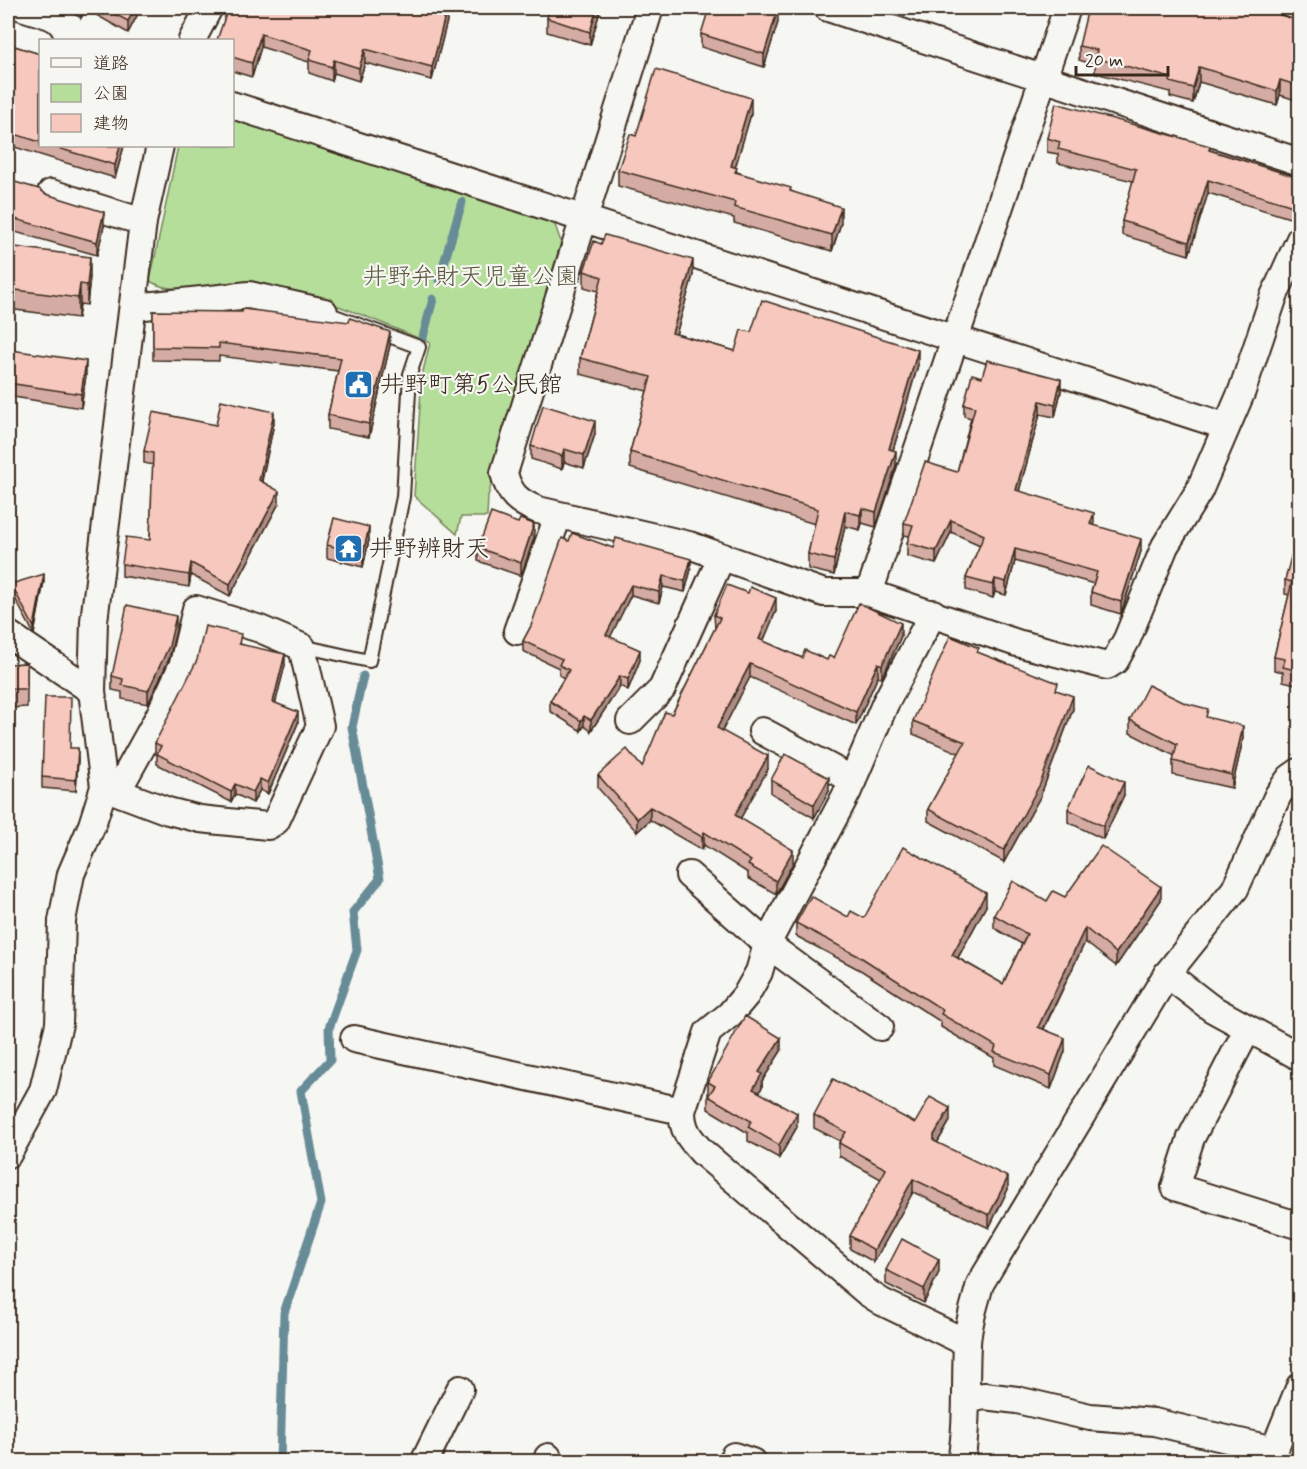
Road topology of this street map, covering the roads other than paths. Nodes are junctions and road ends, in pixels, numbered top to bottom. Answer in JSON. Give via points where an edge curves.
{"nodes":[{"id":1,"x":209,"y":8,"type":"edge"},
{"id":2,"x":650,"y":8,"type":"edge"},
{"id":3,"x":828,"y":8,"type":"edge"},
{"id":4,"x":1066,"y":8,"type":"edge"},
{"id":5,"x":8,"y":32,"type":"edge"},
{"id":6,"x":193,"y":39,"type":"edge"},
{"id":7,"x":39,"y":42,"type":"edge"},
{"id":8,"x":1043,"y":77,"type":"junction"},
{"id":9,"x":234,"y":106,"type":"edge"},
{"id":10,"x":160,"y":147,"type":"edge"},
{"id":11,"x":1299,"y":162,"type":"edge"},
{"id":12,"x":51,"y":193,"type":"edge"},
{"id":13,"x":585,"y":219,"type":"junction"},
{"id":14,"x":143,"y":222,"type":"junction"},
{"id":15,"x":1299,"y":239,"type":"edge"},
{"id":16,"x":135,"y":307,"type":"junction"},
{"id":17,"x":324,"y":312,"type":"joint"},
{"id":18,"x":956,"y":340,"type":"junction"},
{"id":19,"x":1225,"y":426,"type":"junction"},
{"id":20,"x":558,"y":516,"type":"junction"},
{"id":21,"x":721,"y":558,"type":"junction"},
{"id":22,"x":870,"y":592,"type":"junction"},
{"id":23,"x":933,"y":613,"type":"junction"},
{"id":24,"x":517,"y":631,"type":"dead end"},
{"id":25,"x":8,"y":634,"type":"edge"},
{"id":26,"x":300,"y":646,"type":"junction"},
{"id":27,"x":92,"y":691,"type":"junction"},
{"id":28,"x":630,"y":721,"type":"dead end"},
{"id":29,"x":762,"y":731,"type":"dead end"},
{"id":30,"x":1299,"y":771,"type":"edge"},
{"id":31,"x":853,"y":780,"type":"junction"},
{"id":32,"x":111,"y":789,"type":"junction"},
{"id":33,"x":689,"y":875,"type":"dead end"},
{"id":34,"x":767,"y":944,"type":"junction"},
{"id":35,"x":1167,"y":974,"type":"junction"},
{"id":36,"x":880,"y":1027,"type":"dead end"},
{"id":37,"x":1247,"y":1030,"type":"junction"},
{"id":38,"x":354,"y":1039,"type":"dead end"},
{"id":39,"x":1299,"y":1057,"type":"edge"},
{"id":40,"x":682,"y":1111,"type":"junction"},
{"id":41,"x":8,"y":1154,"type":"edge"},
{"id":42,"x":1299,"y":1226,"type":"edge"},
{"id":43,"x":967,"y":1343,"type":"junction"},
{"id":44,"x":1299,"y":1386,"type":"edge"},
{"id":45,"x":460,"y":1389,"type":"dead end"},
{"id":46,"x":967,"y":1400,"type":"junction"},
{"id":47,"x":1294,"y":1411,"type":"edge"},
{"id":48,"x":424,"y":1461,"type":"edge"},
{"id":49,"x":961,"y":1461,"type":"edge"}],
"edges":[{"from":1,"to":6,"type":"street"},
{"from":2,"to":13,"type":"street"},
{"from":3,"to":8,"type":"street"},
{"from":4,"to":8,"type":"street"},
{"from":5,"to":7,"type":"street"},
{"from":8,"to":11,"type":"street"},
{"from":8,"to":18,"type":"street"},
{"from":9,"to":13,"type":"street"},
{"from":10,"to":14,"type":"street"},
{"from":12,"to":14,"type":"street"},
{"from":13,"to":18,"type":"street"},
{"from":13,"to":20,"type":"street","via":[[504,473],[508,491],[522,504]]},
{"from":14,"to":16,"type":"street"},
{"from":15,"to":19,"type":"street"},
{"from":16,"to":17,"type":"street","via":[[249,295]]},
{"from":16,"to":27,"type":"street","via":[[94,621]]},
{"from":17,"to":26,"type":"lane","via":[[419,347],[410,374],[403,497],[369,661]]},
{"from":18,"to":19,"type":"street"},
{"from":18,"to":22,"type":"street"},
{"from":19,"to":23,"type":"street","via":[[1198,490],[1166,546],[1116,661],[1107,666],[1017,643]]},
{"from":20,"to":21,"type":"street","via":[[689,545]]},
{"from":20,"to":24,"type":"street"},
{"from":21,"to":22,"type":"street","via":[[824,593]]},
{"from":21,"to":28,"type":"street","via":[[662,689]]},
{"from":22,"to":23,"type":"street"},
{"from":23,"to":31,"type":"street","via":[[885,704]]},
{"from":25,"to":27,"type":"street"},
{"from":26,"to":32,"type":"street","via":[[196,609],[183,664],[159,716]]},
{"from":26,"to":32,"type":"street","via":[[320,726],[276,821],[268,826],[200,819]]},
{"from":27,"to":32,"type":"street"},
{"from":29,"to":31,"type":"street"},
{"from":30,"to":35,"type":"street","via":[[1278,795],[1235,889]]},
{"from":31,"to":34,"type":"street"},
{"from":32,"to":41,"type":"street","via":[[71,874],[64,909],[59,1024],[43,1090]]},
{"from":33,"to":34,"type":"street"},
{"from":34,"to":36,"type":"street"},
{"from":34,"to":40,"type":"street","via":[[759,972],[746,995],[708,1032]]},
{"from":35,"to":37,"type":"street"},
{"from":35,"to":43,"type":"street","via":[[980,1284]]},
{"from":37,"to":39,"type":"street"},
{"from":37,"to":42,"type":"street","via":[[1191,1138],[1174,1187]]},
{"from":38,"to":40,"type":"street"},
{"from":40,"to":43,"type":"street","via":[[682,1124],[702,1152],[868,1293]]},
{"from":43,"to":46,"type":"street"},
{"from":44,"to":47,"type":"street"},
{"from":45,"to":48,"type":"street"},
{"from":46,"to":47,"type":"street","via":[[984,1396],[1090,1417],[1154,1422],[1274,1450]]},
{"from":46,"to":49,"type":"street"}]}
